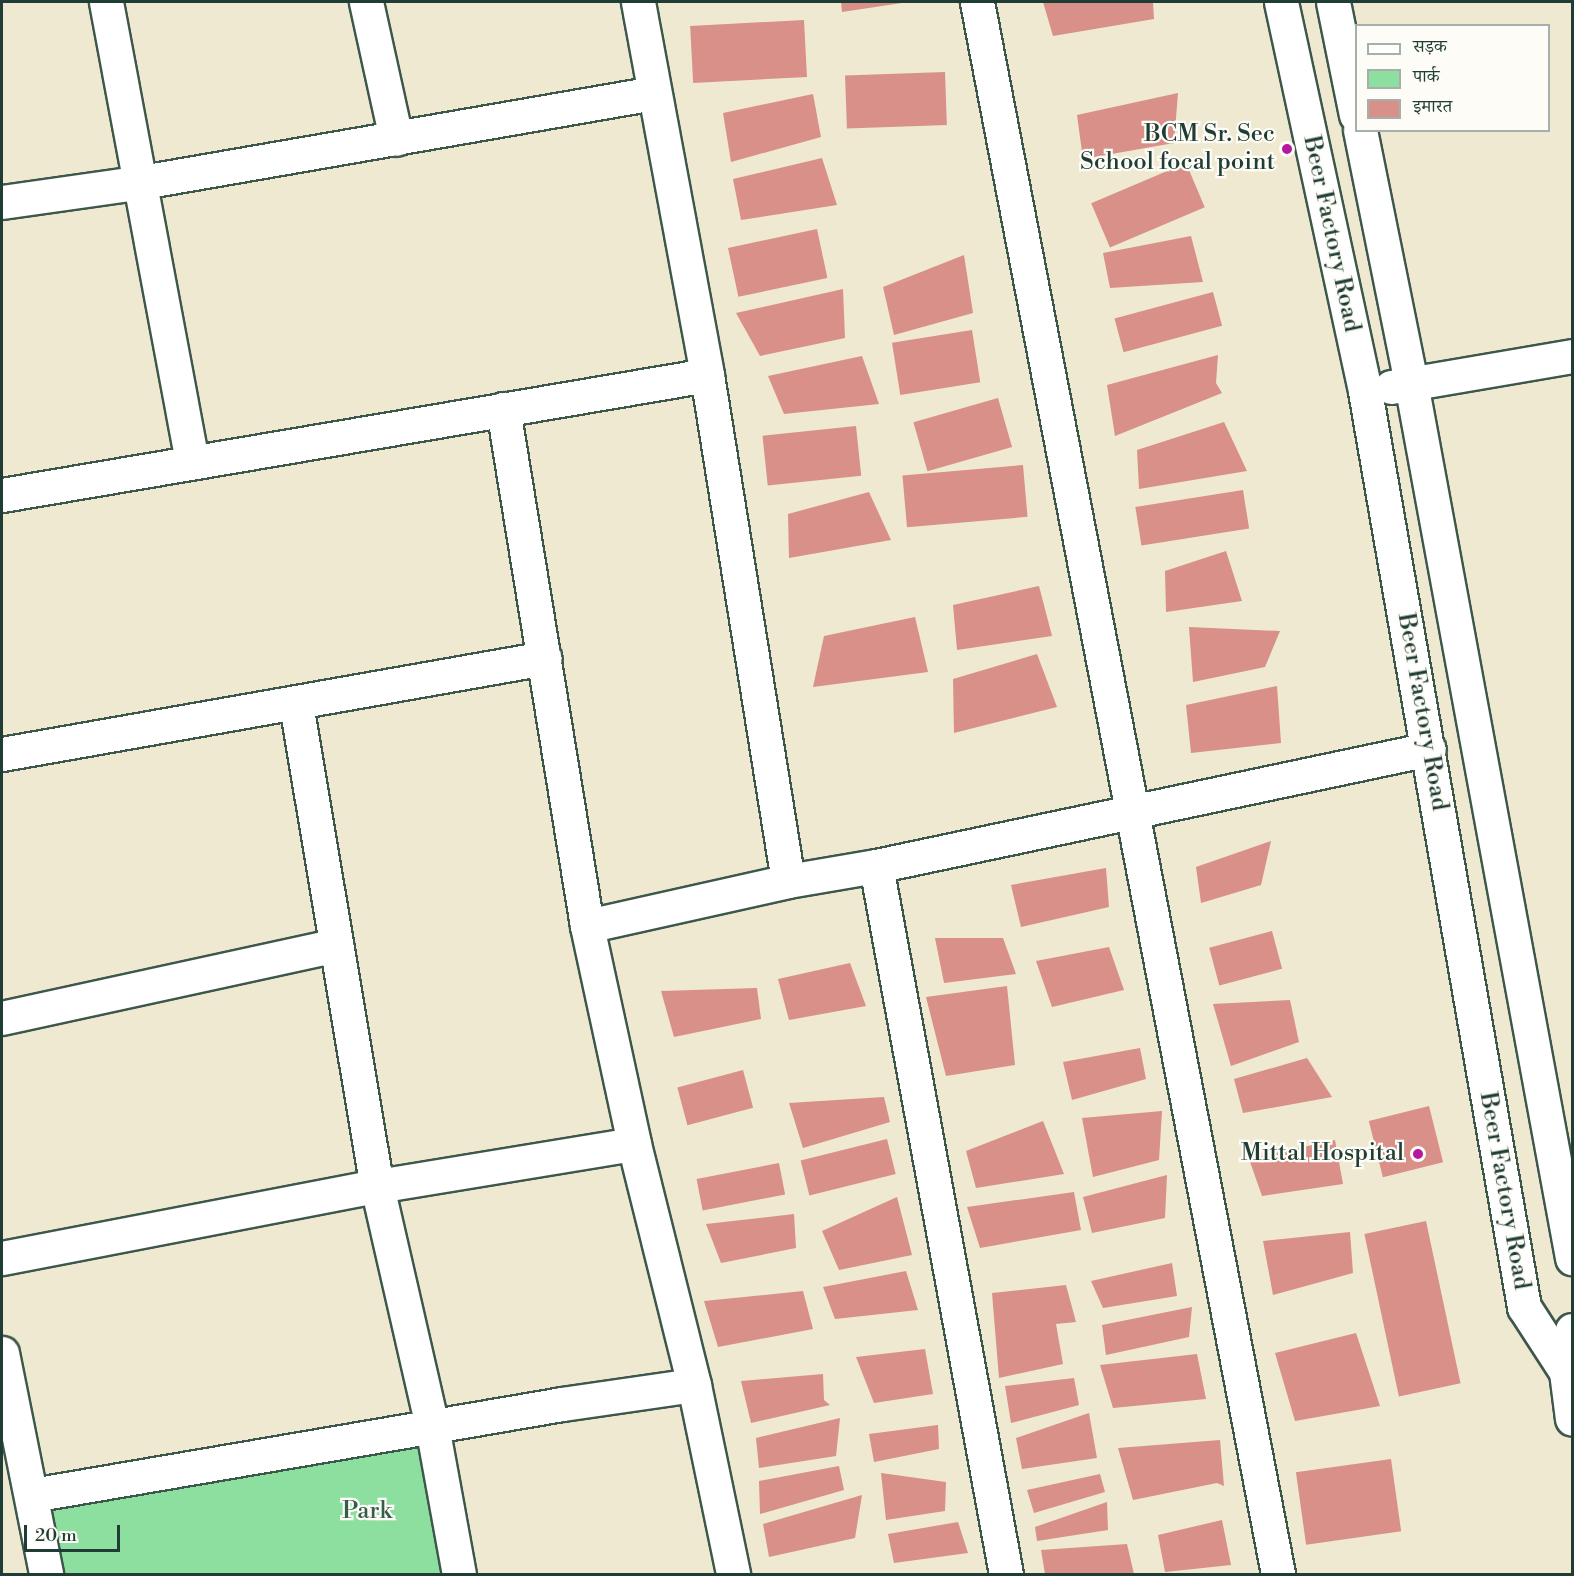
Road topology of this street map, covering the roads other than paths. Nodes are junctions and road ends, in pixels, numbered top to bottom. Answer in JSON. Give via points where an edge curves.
{"nodes":[{"id":1,"x":106,"y":2,"type":"edge"},
{"id":2,"x":366,"y":2,"type":"edge"},
{"id":3,"x":639,"y":2,"type":"edge"},
{"id":4,"x":977,"y":2,"type":"edge"},
{"id":5,"x":1281,"y":2,"type":"edge"},
{"id":6,"x":1333,"y":2,"type":"edge"},
{"id":7,"x":654,"y":93,"type":"junction"},
{"id":8,"x":1355,"y":110,"type":"edge"},
{"id":9,"x":1360,"y":132,"type":"edge"},
{"id":10,"x":396,"y":139,"type":"junction"},
{"id":11,"x":142,"y":182,"type":"junction"},
{"id":12,"x":2,"y":202,"type":"edge"},
{"id":13,"x":1572,"y":356,"type":"edge"},
{"id":14,"x":707,"y":375,"type":"junction"},
{"id":15,"x":1411,"y":383,"type":"junction"},
{"id":16,"x":1365,"y":391,"type":"junction"},
{"id":17,"x":503,"y":409,"type":"junction"},
{"id":18,"x":192,"y":462,"type":"junction"},
{"id":19,"x":2,"y":495,"type":"edge"},
{"id":20,"x":544,"y":658,"type":"junction"},
{"id":21,"x":296,"y":704,"type":"junction"},
{"id":22,"x":1429,"y":749,"type":"junction"},
{"id":23,"x":2,"y":754,"type":"edge"},
{"id":24,"x":1132,"y":811,"type":"junction"},
{"id":25,"x":876,"y":866,"type":"junction"},
{"id":26,"x":788,"y":881,"type":"junction"},
{"id":27,"x":587,"y":926,"type":"junction"},
{"id":28,"x":336,"y":945,"type":"junction"},
{"id":29,"x":2,"y":1017,"type":"edge"},
{"id":30,"x":634,"y":1144,"type":"junction"},
{"id":31,"x":377,"y":1186,"type":"junction"},
{"id":32,"x":2,"y":1258,"type":"edge"},
{"id":33,"x":1572,"y":1258,"type":"edge"},
{"id":34,"x":1572,"y":1330,"type":"edge"},
{"id":35,"x":2,"y":1353,"type":"edge"},
{"id":36,"x":1566,"y":1372,"type":"junction"},
{"id":37,"x":694,"y":1385,"type":"junction"},
{"id":38,"x":1572,"y":1419,"type":"edge"},
{"id":39,"x":432,"y":1426,"type":"junction"},
{"id":40,"x":32,"y":1495,"type":"junction"},
{"id":41,"x":46,"y":1575,"type":"edge"},
{"id":42,"x":459,"y":1575,"type":"edge"},
{"id":43,"x":733,"y":1575,"type":"edge"},
{"id":44,"x":1006,"y":1575,"type":"edge"},
{"id":45,"x":1278,"y":1575,"type":"edge"}],
"edges":[{"from":1,"to":11,"type":"street"},
{"from":2,"to":10,"type":"street"},
{"from":3,"to":7,"type":"street"},
{"from":4,"to":24,"type":"street"},
{"from":5,"to":16,"type":"street","name":"Beer Factory Road"},
{"from":6,"to":8,"type":"street"},
{"from":7,"to":10,"type":"street"},
{"from":7,"to":14,"type":"street"},
{"from":9,"to":15,"type":"street","name":"Beer Factory Road"},
{"from":10,"to":11,"type":"street"},
{"from":11,"to":12,"type":"street"},
{"from":11,"to":18,"type":"street"},
{"from":13,"to":15,"type":"street"},
{"from":14,"to":17,"type":"street"},
{"from":14,"to":26,"type":"street"},
{"from":15,"to":16,"type":"street"},
{"from":15,"to":33,"type":"street","name":"Beer Factory Road"},
{"from":16,"to":22,"type":"street","name":"Beer Factory Road"},
{"from":17,"to":18,"type":"street"},
{"from":17,"to":20,"type":"street"},
{"from":18,"to":19,"type":"street"},
{"from":20,"to":21,"type":"street"},
{"from":20,"to":27,"type":"street"},
{"from":21,"to":23,"type":"street"},
{"from":21,"to":28,"type":"street"},
{"from":22,"to":24,"type":"street"},
{"from":22,"to":36,"type":"street","name":"Beer Factory Road","via":[[1524,1307]]},
{"from":24,"to":25,"type":"street"},
{"from":24,"to":45,"type":"street"},
{"from":25,"to":26,"type":"street"},
{"from":25,"to":44,"type":"street"},
{"from":26,"to":27,"type":"street"},
{"from":27,"to":30,"type":"street"},
{"from":28,"to":29,"type":"street"},
{"from":28,"to":31,"type":"street"},
{"from":30,"to":31,"type":"street"},
{"from":30,"to":37,"type":"street"},
{"from":31,"to":32,"type":"street"},
{"from":31,"to":39,"type":"street"},
{"from":34,"to":36,"type":"street"},
{"from":35,"to":40,"type":"street"},
{"from":36,"to":38,"type":"street"},
{"from":37,"to":39,"type":"street"},
{"from":37,"to":43,"type":"street"},
{"from":39,"to":40,"type":"street"},
{"from":39,"to":42,"type":"street"},
{"from":40,"to":41,"type":"street"}]}
